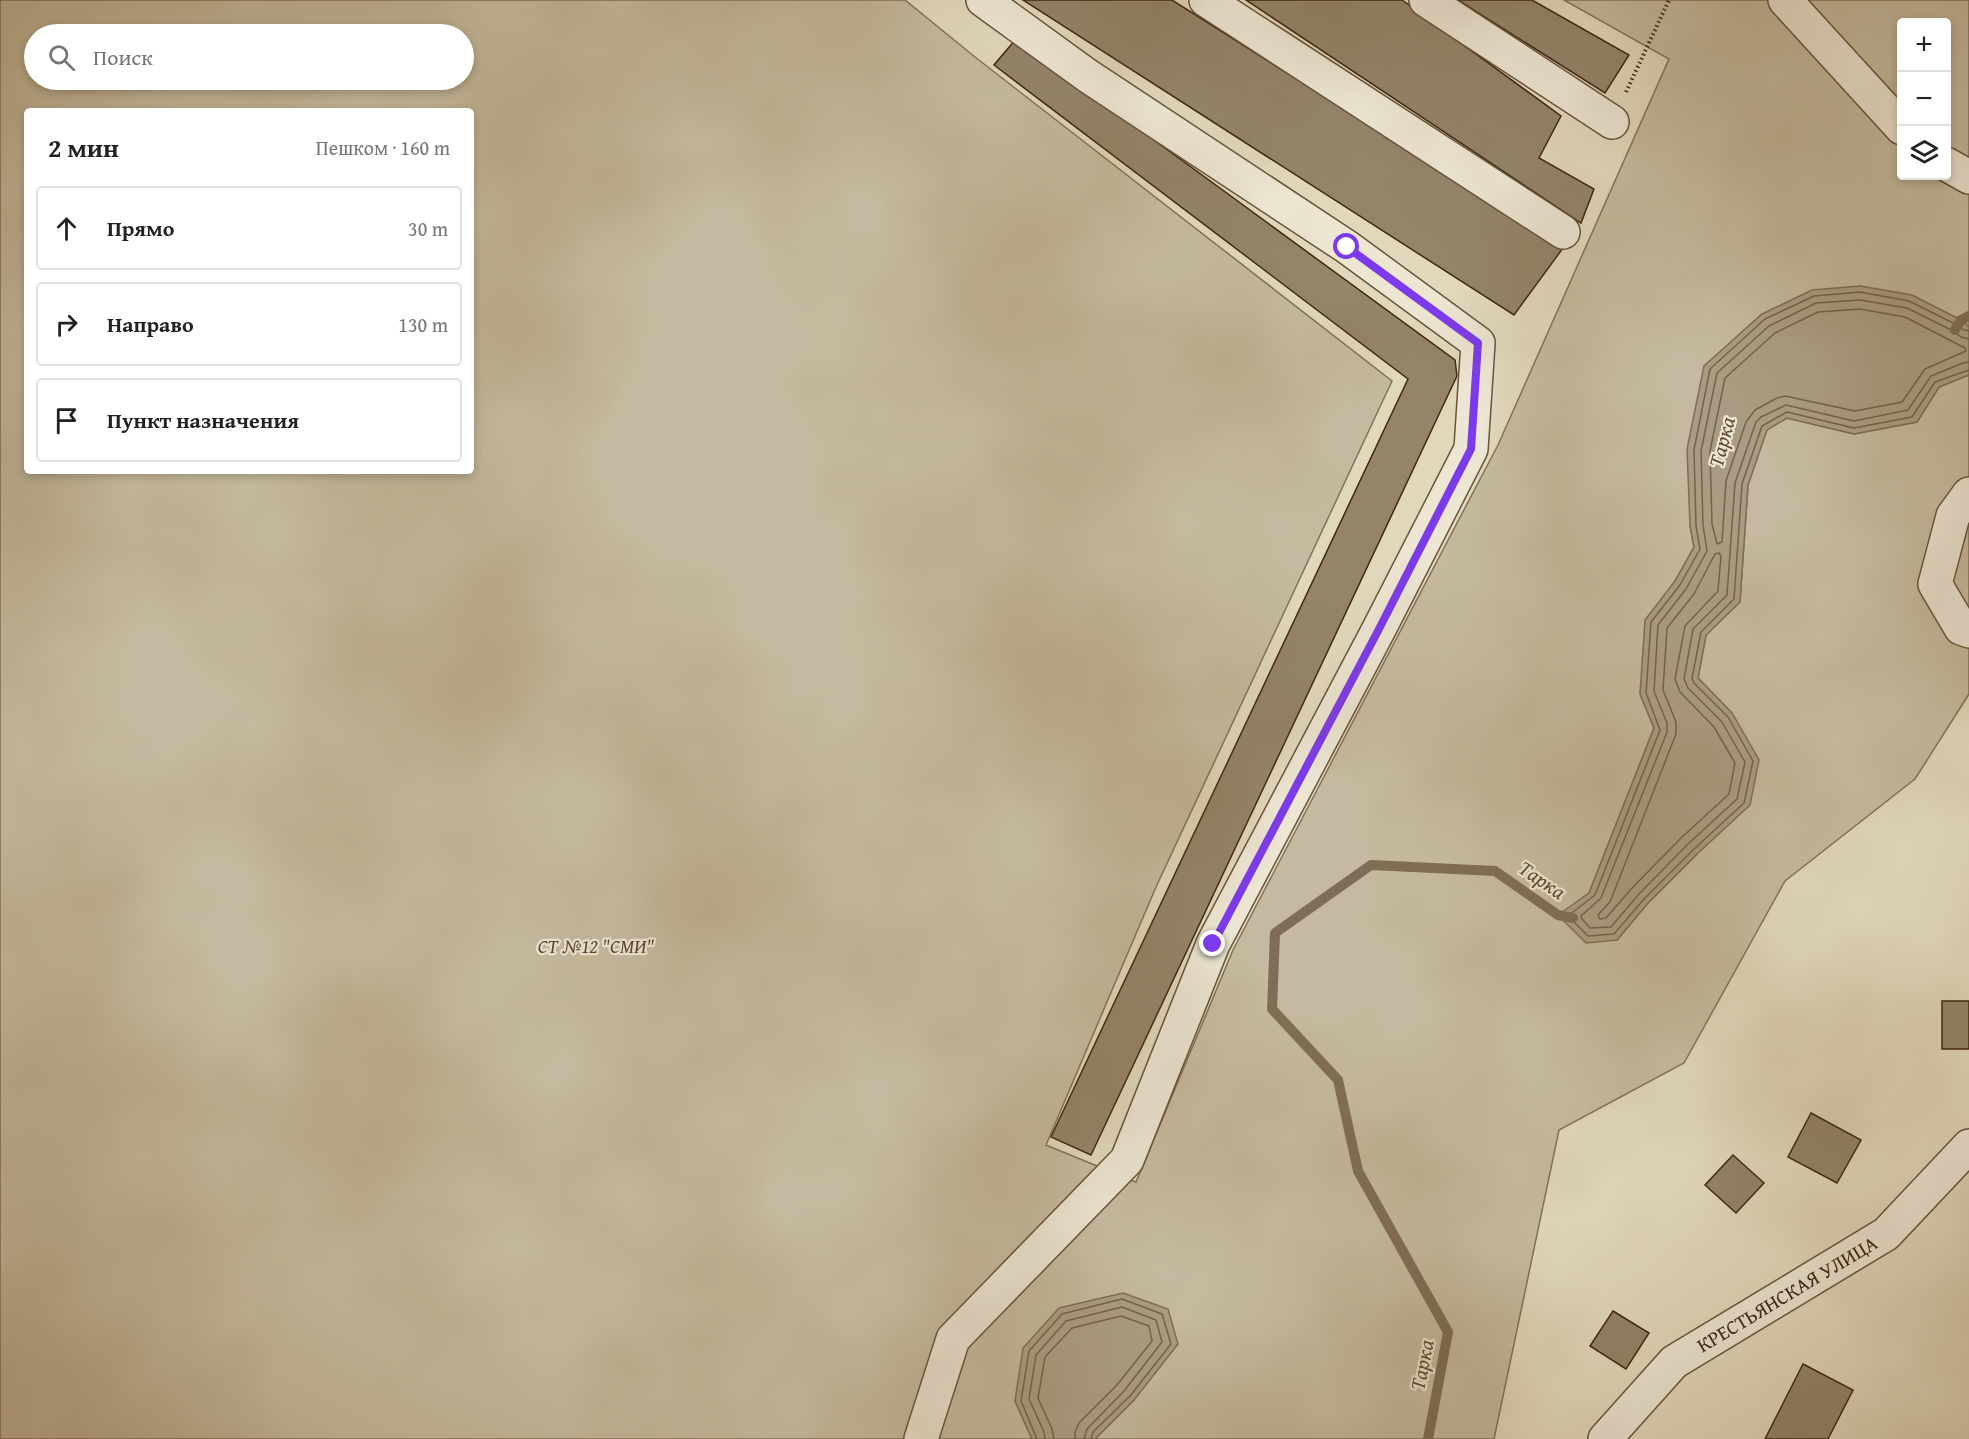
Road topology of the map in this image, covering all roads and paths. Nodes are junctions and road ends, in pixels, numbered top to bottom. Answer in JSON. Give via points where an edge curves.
{"nodes":[{"id":1,"x":983,"y":0,"type":"edge"},
{"id":2,"x":1206,"y":0,"type":"edge"},
{"id":3,"x":1426,"y":0,"type":"edge"},
{"id":4,"x":1669,"y":0,"type":"edge"},
{"id":5,"x":1785,"y":0,"type":"edge"},
{"id":6,"x":1612,"y":123,"type":"joint"},
{"id":7,"x":1900,"y":126,"type":"edge"},
{"id":8,"x":1951,"y":166,"type":"edge"},
{"id":9,"x":1969,"y":177,"type":"edge"},
{"id":10,"x":1563,"y":232,"type":"dead end"},
{"id":11,"x":1969,"y":494,"type":"edge"},
{"id":12,"x":1969,"y":631,"type":"edge"},
{"id":13,"x":1969,"y":1146,"type":"edge"},
{"id":14,"x":921,"y":1439,"type":"edge"},
{"id":15,"x":1605,"y":1439,"type":"edge"}],
"edges":[{"from":1,"to":14,"type":"street","via":[[1088,76],[1347,247],[1478,343],[1471,449],[1213,944],[1127,1160],[954,1339]]},
{"from":2,"to":10,"type":"street"},
{"from":3,"to":6,"type":"street"},
{"from":4,"to":6,"type":"path"},
{"from":5,"to":7,"type":"street"},
{"from":8,"to":9,"type":"street"},
{"from":11,"to":12,"type":"street","via":[[1953,516],[1935,584],[1961,628]]},
{"from":13,"to":15,"type":"street","name":"КРЕСТЬЯНСКАЯ УЛИЦА","via":[[1886,1234],[1674,1362]]}]}
